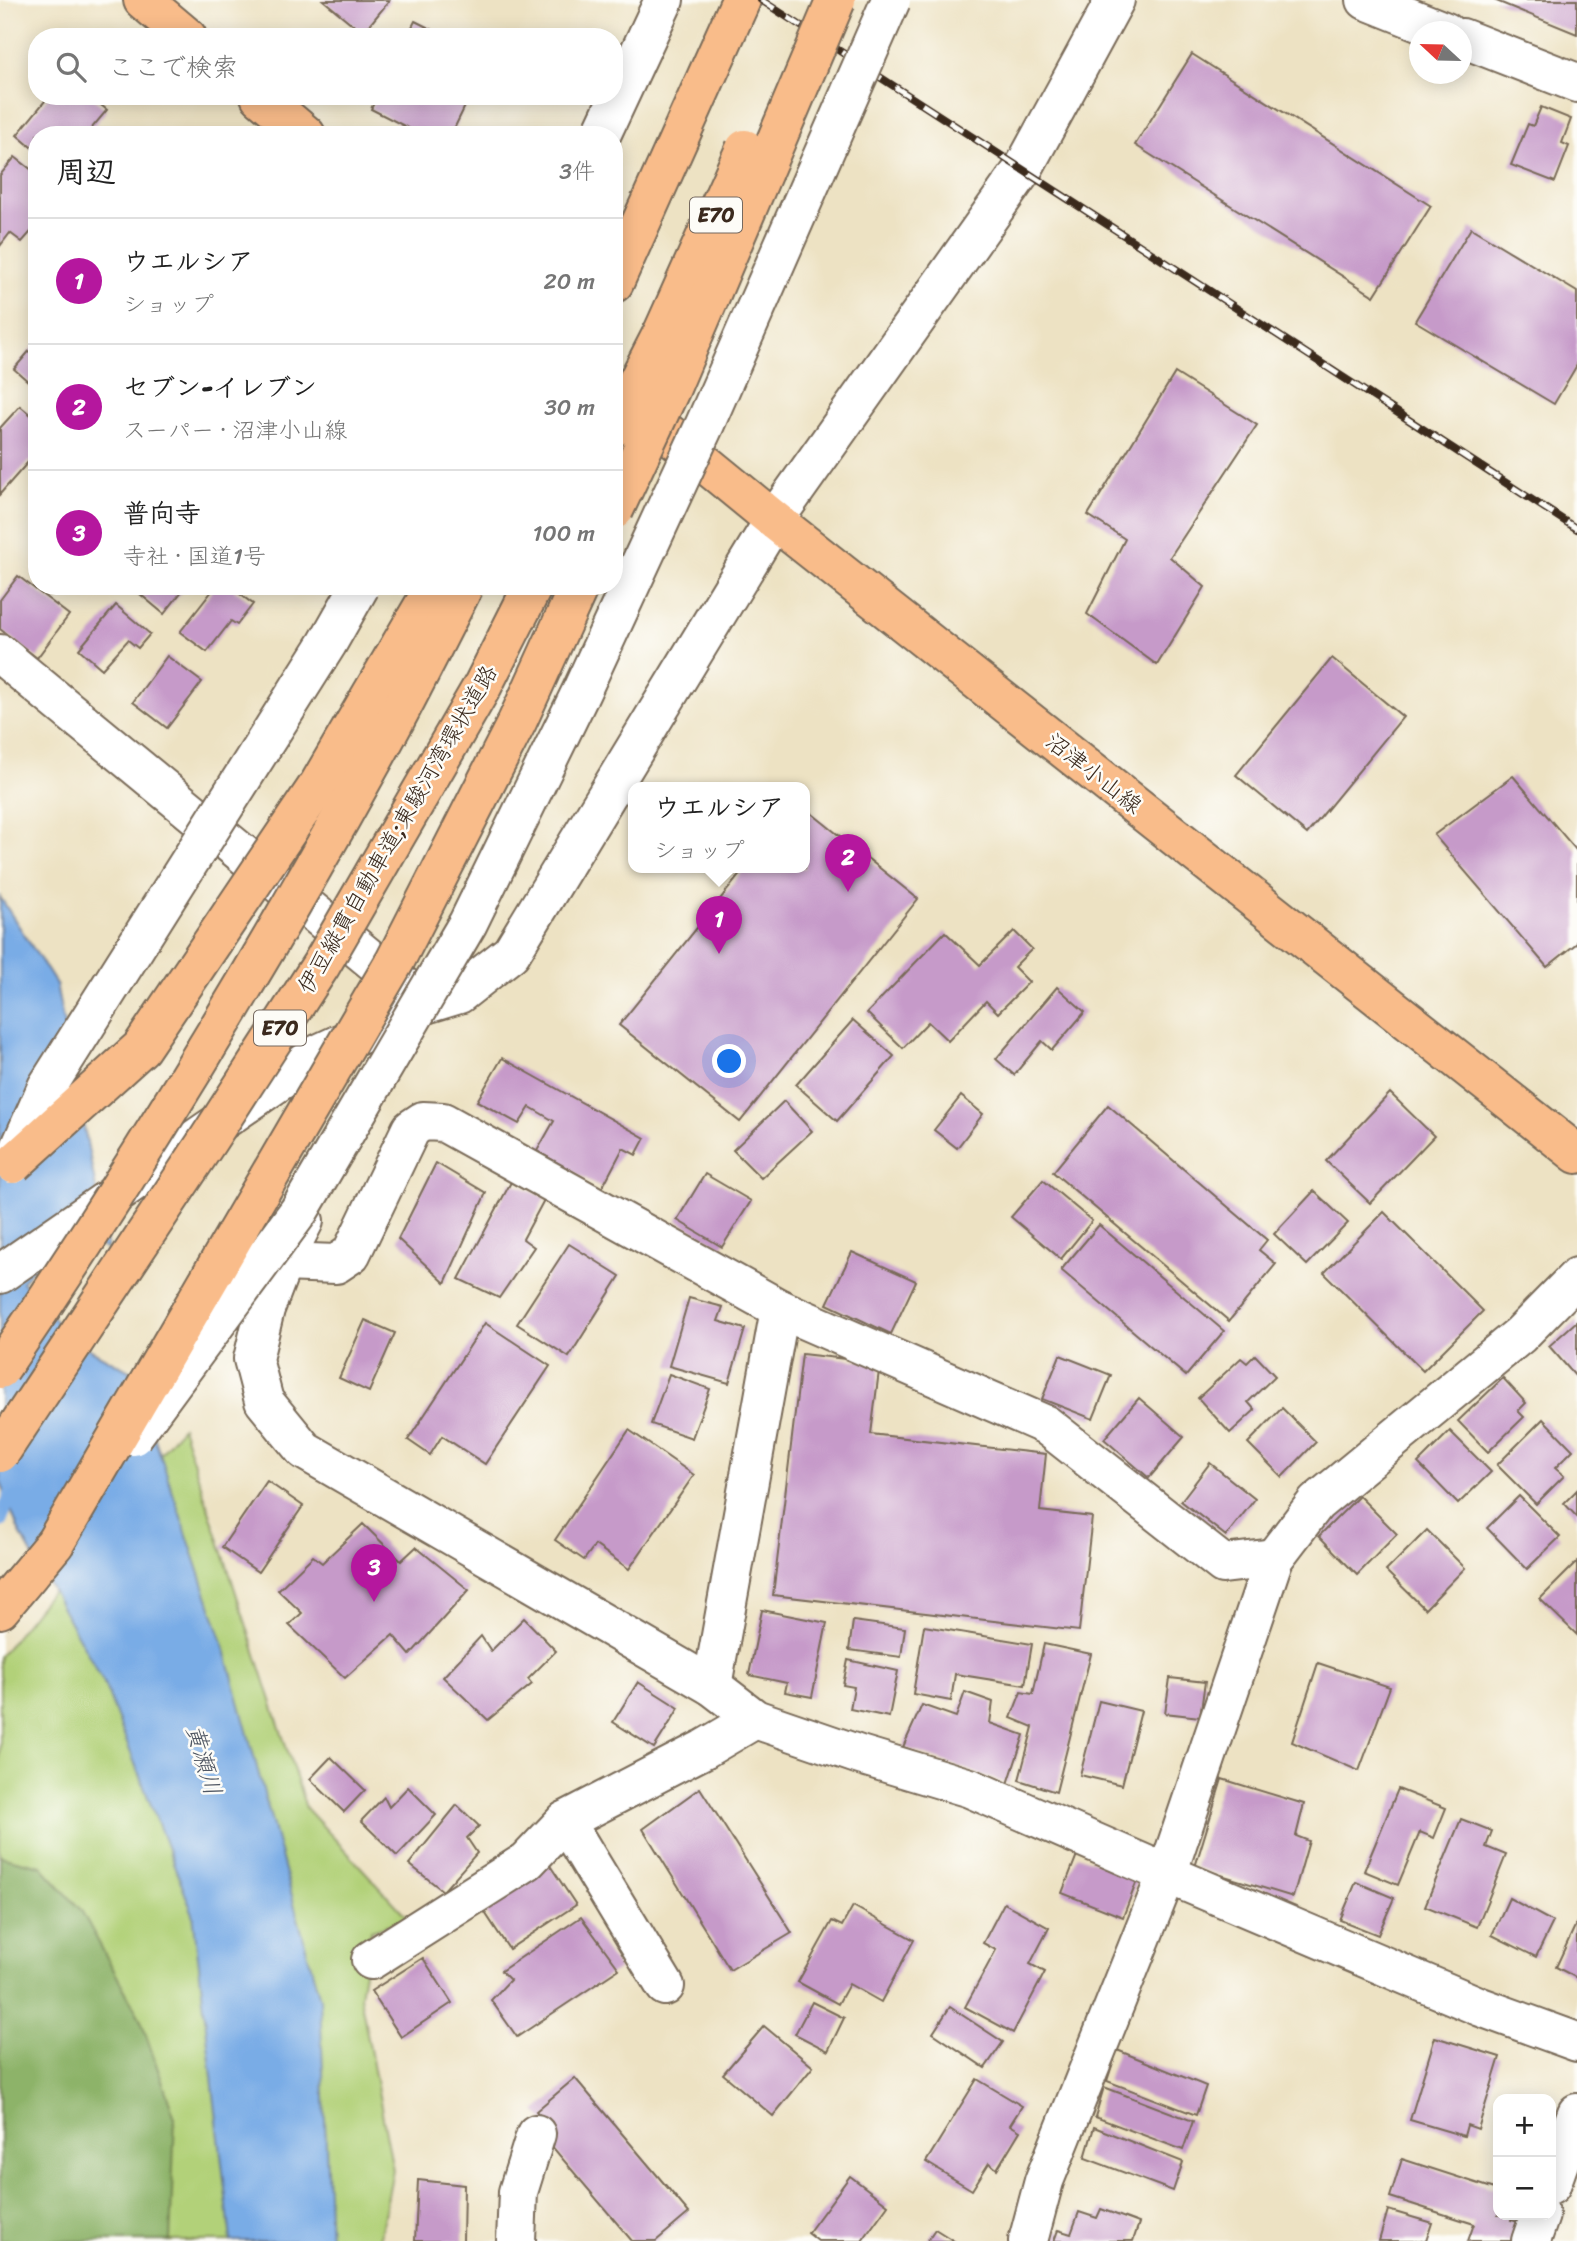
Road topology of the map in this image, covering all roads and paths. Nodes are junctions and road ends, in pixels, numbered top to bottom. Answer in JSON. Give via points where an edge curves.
{"nodes":[{"id":1,"x":143,"y":0,"type":"edge"},
{"id":2,"x":664,"y":0,"type":"edge"},
{"id":3,"x":741,"y":0,"type":"edge"},
{"id":4,"x":812,"y":0,"type":"edge"},
{"id":5,"x":836,"y":0,"type":"edge"},
{"id":6,"x":891,"y":0,"type":"edge"},
{"id":7,"x":1115,"y":0,"type":"edge"},
{"id":8,"x":1366,"y":0,"type":"edge"},
{"id":9,"x":1418,"y":21,"type":"edge"},
{"id":10,"x":176,"y":28,"type":"edge"},
{"id":11,"x":1472,"y":42,"type":"edge"},
{"id":12,"x":1577,"y":83,"type":"edge"},
{"id":13,"x":623,"y":88,"type":"edge"},
{"id":14,"x":271,"y":105,"type":"edge"},
{"id":15,"x":615,"y":105,"type":"edge"},
{"id":16,"x":295,"y":126,"type":"edge"},
{"id":17,"x":605,"y":126,"type":"edge"},
{"id":18,"x":643,"y":222,"type":"junction"},
{"id":19,"x":623,"y":258,"type":"edge"},
{"id":20,"x":623,"y":264,"type":"edge"},
{"id":21,"x":623,"y":396,"type":"edge"},
{"id":22,"x":623,"y":410,"type":"edge"},
{"id":23,"x":623,"y":491,"type":"edge"},
{"id":24,"x":774,"y":520,"type":"junction"},
{"id":25,"x":355,"y":595,"type":"edge"},
{"id":26,"x":430,"y":595,"type":"edge"},
{"id":27,"x":459,"y":595,"type":"edge"},
{"id":28,"x":528,"y":595,"type":"edge"},
{"id":29,"x":575,"y":595,"type":"edge"},
{"id":30,"x":0,"y":654,"type":"edge"},
{"id":31,"x":426,"y":1004,"type":"junction"},
{"id":32,"x":320,"y":1053,"type":"junction"},
{"id":33,"x":1577,"y":1154,"type":"edge"},
{"id":34,"x":6,"y":1172,"type":"edge"},
{"id":35,"x":283,"y":1262,"type":"junction"},
{"id":36,"x":0,"y":1274,"type":"edge"},
{"id":37,"x":1577,"y":1277,"type":"edge"},
{"id":38,"x":780,"y":1309,"type":"junction"},
{"id":39,"x":0,"y":1369,"type":"edge"},
{"id":40,"x":0,"y":1453,"type":"edge"},
{"id":41,"x":55,"y":1543,"type":"junction"},
{"id":42,"x":1274,"y":1558,"type":"junction"},
{"id":43,"x":0,"y":1609,"type":"edge"},
{"id":44,"x":712,"y":1686,"type":"junction"},
{"id":45,"x":755,"y":1719,"type":"junction"},
{"id":46,"x":565,"y":1821,"type":"junction"},
{"id":47,"x":1167,"y":1874,"type":"junction"},
{"id":48,"x":371,"y":1960,"type":"dead end"},
{"id":49,"x":666,"y":1986,"type":"dead end"},
{"id":50,"x":1577,"y":2042,"type":"edge"},
{"id":51,"x":1577,"y":2113,"type":"edge"},
{"id":52,"x":536,"y":2134,"type":"dead end"},
{"id":53,"x":1556,"y":2171,"type":"edge"},
{"id":54,"x":1538,"y":2220,"type":"edge"},
{"id":55,"x":516,"y":2241,"type":"edge"},
{"id":56,"x":1028,"y":2241,"type":"edge"},
{"id":57,"x":1531,"y":2241,"type":"edge"}],
"edges":[{"from":1,"to":10,"type":"main road"},
{"from":2,"to":13,"type":"street"},
{"from":3,"to":18,"type":"main road","number":"E70"},
{"from":4,"to":22,"type":"main road","number":"E70","bridge":true,"via":[[663,332]]},
{"from":5,"to":23,"type":"main road","bridge":true},
{"from":6,"to":41,"type":"street","bridge":true,"via":[[705,424],[468,923],[299,1211]]},
{"from":7,"to":24,"type":"street","via":[[1023,169]]},
{"from":8,"to":9,"type":"street"},
{"from":11,"to":12,"type":"street"},
{"from":14,"to":16,"type":"main road"},
{"from":15,"to":17,"type":"street"},
{"from":18,"to":19,"type":"main road"},
{"from":18,"to":20,"type":"main road","number":"E70"},
{"from":21,"to":24,"type":"main road","name":"沼津小山線"},
{"from":24,"to":31,"type":"street","via":[[511,953],[459,994]]},
{"from":24,"to":33,"type":"main road","name":"沼津小山線"},
{"from":25,"to":34,"type":"street","bridge":true,"via":[[47,1087]]},
{"from":26,"to":34,"type":"main road","bridge":true,"via":[[319,784],[141,1048]]},
{"from":27,"to":39,"type":"main road","number":"E70","bridge":true,"via":[[376,754],[214,1036]]},
{"from":28,"to":40,"type":"main road","name":"伊豆縦貫自動車道;東駿河湾環状道路","number":"E70","bridge":true,"via":[[483,685],[321,965]]},
{"from":29,"to":41,"type":"main road","bridge":true,"via":[[517,722],[395,961]]},
{"from":30,"to":31,"type":"street"},
{"from":31,"to":32,"type":"street"},
{"from":32,"to":35,"type":"street","via":[[343,1101],[344,1131],[329,1173]]},
{"from":32,"to":36,"type":"street","bridge":true},
{"from":35,"to":38,"type":"street","via":[[336,1264],[351,1254],[411,1129],[423,1121],[443,1122]]},
{"from":35,"to":44,"type":"street","via":[[253,1359],[264,1401],[304,1450]]},
{"from":37,"to":42,"type":"street","via":[[1520,1335],[1316,1503]]},
{"from":38,"to":42,"type":"street","via":[[1046,1425],[1223,1564]]},
{"from":38,"to":44,"type":"street"},
{"from":41,"to":43,"type":"main road"},
{"from":42,"to":47,"type":"street"},
{"from":44,"to":45,"type":"street"},
{"from":45,"to":46,"type":"street"},
{"from":45,"to":47,"type":"street","via":[[970,1788]]},
{"from":46,"to":48,"type":"street","via":[[527,1861]]},
{"from":46,"to":49,"type":"street"},
{"from":47,"to":50,"type":"street","via":[[1480,2007]]},
{"from":47,"to":56,"type":"street","via":[[1044,2181]]},
{"from":51,"to":53,"type":"street"},
{"from":52,"to":55,"type":"street","via":[[519,2192]]},
{"from":54,"to":57,"type":"street"}]}
